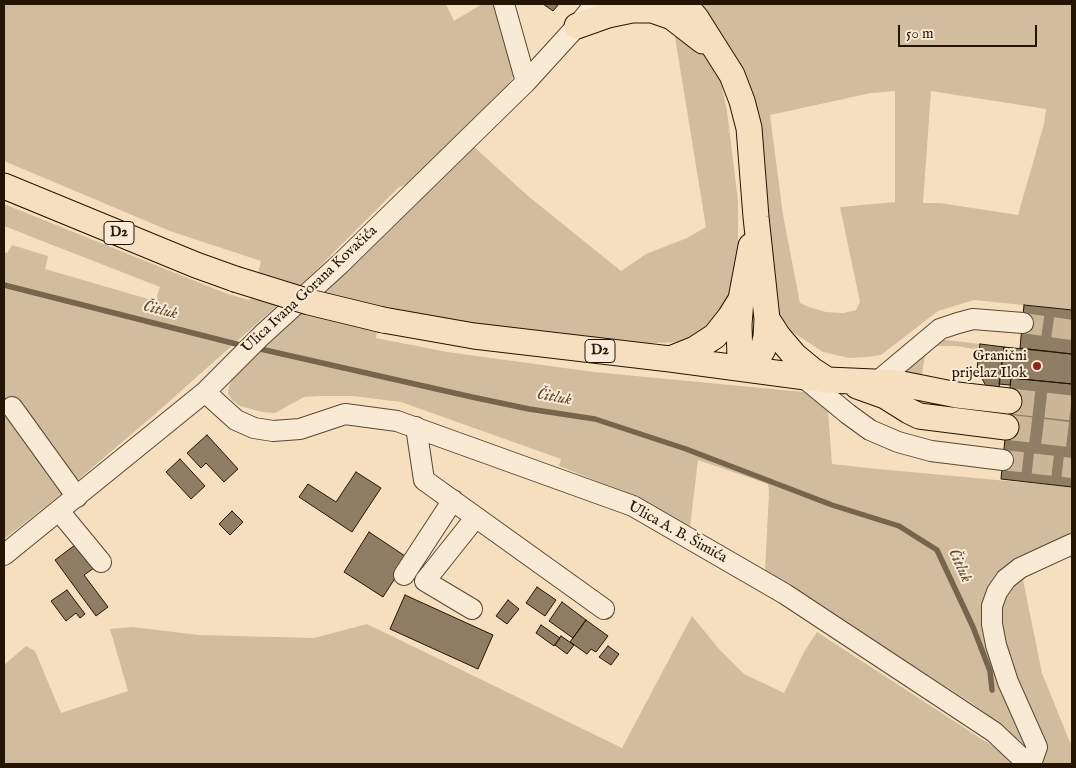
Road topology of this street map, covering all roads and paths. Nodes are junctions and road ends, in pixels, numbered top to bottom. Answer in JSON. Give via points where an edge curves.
{"nodes":[{"id":1,"x":504,"y":4,"type":"edge"},
{"id":2,"x":595,"y":4,"type":"edge"},
{"id":3,"x":684,"y":4,"type":"edge"},
{"id":4,"x":648,"y":7,"type":"edge"},
{"id":5,"x":577,"y":26,"type":"junction"},
{"id":6,"x":719,"y":55,"type":"junction"},
{"id":7,"x":526,"y":82,"type":"junction"},
{"id":8,"x":4,"y":186,"type":"edge"},
{"id":9,"x":756,"y":217,"type":"junction"},
{"id":10,"x":742,"y":299,"type":"junction"},
{"id":11,"x":767,"y":319,"type":"junction"},
{"id":12,"x":1022,"y":323,"type":"tunnel mouth"},
{"id":13,"x":670,"y":359,"type":"junction"},
{"id":14,"x":744,"y":369,"type":"junction"},
{"id":15,"x":803,"y":377,"type":"junction"},
{"id":16,"x":837,"y":381,"type":"junction"},
{"id":17,"x":878,"y":381,"type":"junction"},
{"id":18,"x":205,"y":392,"type":"junction"},
{"id":19,"x":1009,"y":401,"type":"tunnel mouth"},
{"id":20,"x":12,"y":407,"type":"dead end"},
{"id":21,"x":416,"y":427,"type":"junction"},
{"id":22,"x":1006,"y":427,"type":"tunnel mouth"},
{"id":23,"x":1003,"y":460,"type":"tunnel mouth"},
{"id":24,"x":77,"y":497,"type":"junction"},
{"id":25,"x":453,"y":500,"type":"junction"},
{"id":26,"x":59,"y":511,"type":"junction"},
{"id":27,"x":476,"y":517,"type":"junction"},
{"id":28,"x":1072,"y":544,"type":"edge"},
{"id":29,"x":4,"y":555,"type":"edge"},
{"id":30,"x":100,"y":562,"type":"dead end"},
{"id":31,"x":404,"y":575,"type":"dead end"},
{"id":32,"x":472,"y":609,"type":"dead end"},
{"id":33,"x":604,"y":609,"type":"dead end"},
{"id":34,"x":1029,"y":764,"type":"edge"}],
"edges":[{"from":1,"to":7,"type":"street"},
{"from":2,"to":5,"type":"street","name":"Ulica Ivana Gorana Kovačića"},
{"from":3,"to":6,"type":"main road"},
{"from":4,"to":5,"type":"main road","via":[[608,15]]},
{"from":4,"to":6,"type":"main road","via":[[672,17]]},
{"from":5,"to":7,"type":"street","name":"Ulica Ivana Gorana Kovačića"},
{"from":6,"to":9,"type":"main road","via":[[732,75],[749,128]]},
{"from":7,"to":18,"type":"street","name":"Ulica Ivana Gorana Kovačića"},
{"from":8,"to":13,"type":"main road","number":"D2","bridge":true,"via":[[196,265],[309,302],[383,320],[484,337]]},
{"from":9,"to":10,"type":"main road"},
{"from":9,"to":11,"type":"main road"},
{"from":10,"to":13,"type":"main road","via":[[715,336]]},
{"from":10,"to":14,"type":"main road","via":[[739,342]]},
{"from":11,"to":14,"type":"main road","via":[[763,349],[757,359]]},
{"from":11,"to":16,"type":"main road","via":[[795,356],[812,370]]},
{"from":12,"to":17,"type":"street","via":[[973,319],[940,329]]},
{"from":13,"to":14,"type":"main road","number":"D2"},
{"from":14,"to":15,"type":"main road","number":"D2"},
{"from":15,"to":16,"type":"main road","number":"D2"},
{"from":15,"to":23,"type":"street","via":[[870,430],[898,442],[931,451]]},
{"from":16,"to":17,"type":"main road","number":"D2"},
{"from":16,"to":22,"type":"main road","number":"D2","via":[[884,396],[919,416]]},
{"from":17,"to":19,"type":"main road","number":"D2"},
{"from":18,"to":21,"type":"street","name":"Ulica A. B. Šimića","via":[[236,420],[272,431],[300,429],[345,414],[398,421]]},
{"from":18,"to":24,"type":"street","name":"Ulica Ivana Gorana Kovačića"},
{"from":20,"to":24,"type":"street"},
{"from":21,"to":25,"type":"street","via":[[424,480]]},
{"from":21,"to":34,"type":"street","name":"Ulica A. B. Šimića","via":[[633,506],[785,594],[994,732]]},
{"from":24,"to":26,"type":"street","name":"Ulica Ivana Gorana Kovačića"},
{"from":25,"to":27,"type":"street"},
{"from":25,"to":31,"type":"street"},
{"from":26,"to":29,"type":"street","name":"Ulica Ivana Gorana Kovačića"},
{"from":26,"to":30,"type":"street"},
{"from":27,"to":32,"type":"street","via":[[426,580]]},
{"from":27,"to":33,"type":"street"},
{"from":28,"to":34,"type":"street","via":[[1020,568],[996,592],[992,606],[996,646],[1037,747]]}]}
